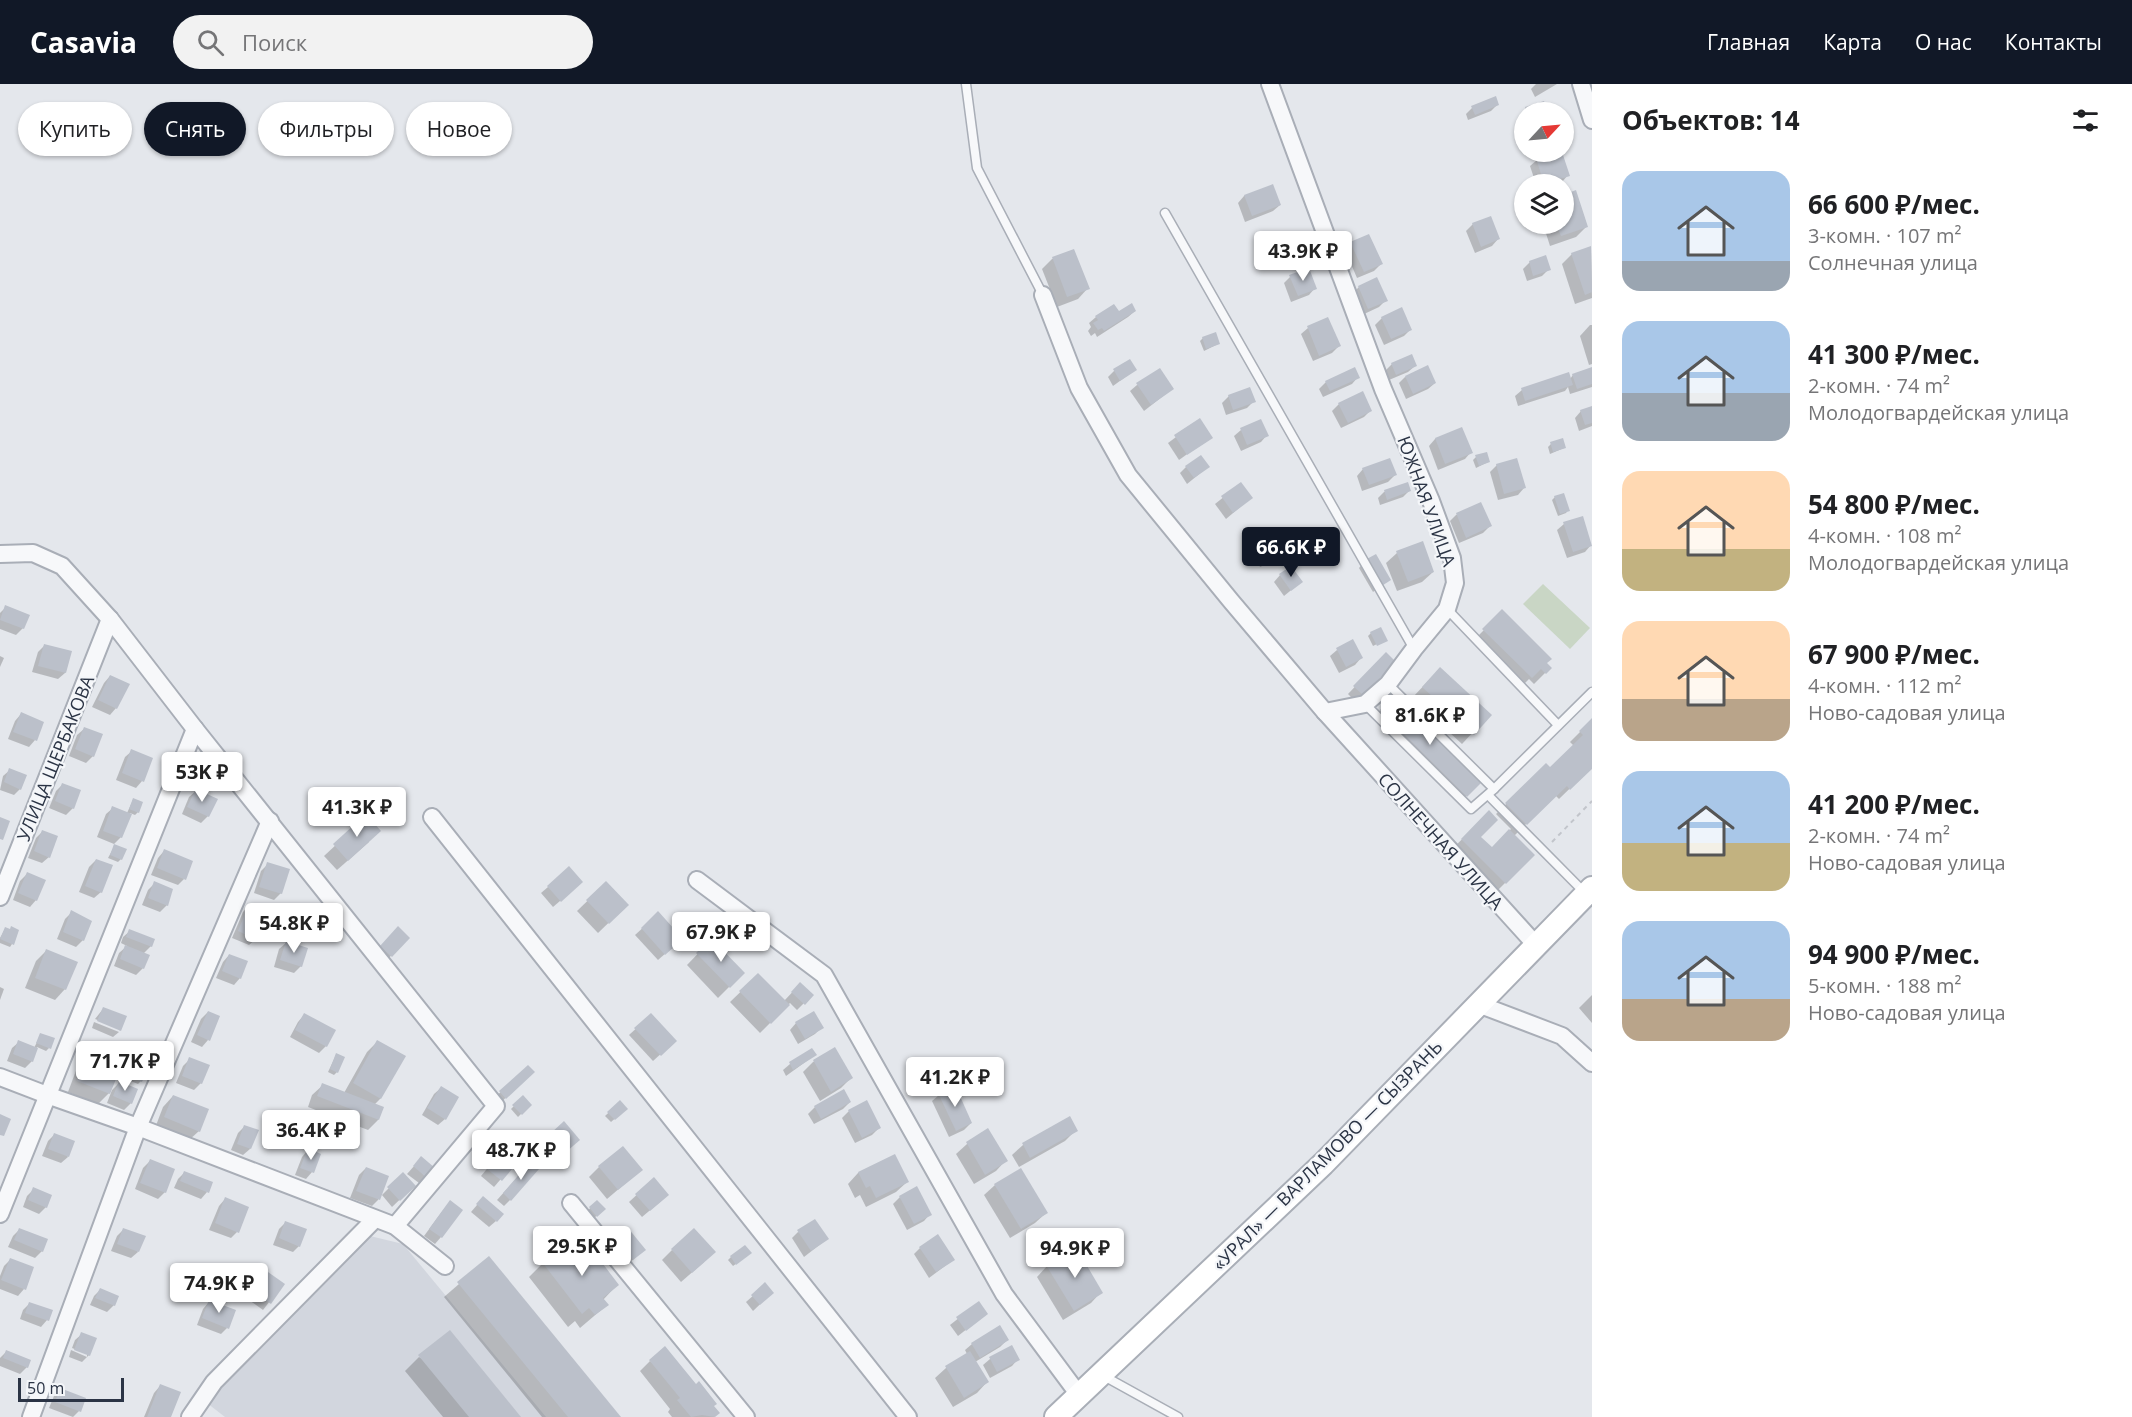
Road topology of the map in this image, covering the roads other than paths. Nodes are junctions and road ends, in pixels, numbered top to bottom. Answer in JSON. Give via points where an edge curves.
{"nodes":[{"id":1,"x":966,"y":84,"type":"edge"},
{"id":2,"x":1270,"y":84,"type":"edge"},
{"id":3,"x":1581,"y":84,"type":"edge"},
{"id":4,"x":1592,"y":120,"type":"edge"},
{"id":5,"x":1165,"y":213,"type":"dead end"},
{"id":6,"x":1043,"y":295,"type":"joint"},
{"id":7,"x":0,"y":554,"type":"edge"},
{"id":8,"x":1447,"y":609,"type":"junction"},
{"id":9,"x":110,"y":619,"type":"junction"},
{"id":10,"x":1414,"y":649,"type":"junction"},
{"id":11,"x":1388,"y":684,"type":"junction"},
{"id":12,"x":1592,"y":692,"type":"edge"},
{"id":13,"x":1365,"y":704,"type":"junction"},
{"id":14,"x":1325,"y":712,"type":"junction"},
{"id":15,"x":1558,"y":725,"type":"junction"},
{"id":16,"x":195,"y":729,"type":"junction"},
{"id":17,"x":1491,"y":792,"type":"junction"},
{"id":18,"x":432,"y":817,"type":"dead end"},
{"id":19,"x":270,"y":821,"type":"junction"},
{"id":20,"x":697,"y":880,"type":"dead end"},
{"id":21,"x":1589,"y":891,"type":"edge"},
{"id":22,"x":0,"y":897,"type":"edge"},
{"id":23,"x":1536,"y":945,"type":"junction"},
{"id":24,"x":1478,"y":1004,"type":"junction"},
{"id":25,"x":1562,"y":1036,"type":"junction"},
{"id":26,"x":1592,"y":1048,"type":"edge"},
{"id":27,"x":1592,"y":1063,"type":"edge"},
{"id":28,"x":0,"y":1077,"type":"edge"},
{"id":29,"x":47,"y":1095,"type":"junction"},
{"id":30,"x":138,"y":1127,"type":"junction"},
{"id":31,"x":571,"y":1203,"type":"dead end"},
{"id":32,"x":0,"y":1214,"type":"edge"},
{"id":33,"x":375,"y":1219,"type":"junction"},
{"id":34,"x":395,"y":1226,"type":"junction"},
{"id":35,"x":445,"y":1266,"type":"dead end"},
{"id":36,"x":1101,"y":1375,"type":"junction"},
{"id":37,"x":1079,"y":1395,"type":"junction"},
{"id":38,"x":31,"y":1417,"type":"edge"},
{"id":39,"x":190,"y":1417,"type":"edge"},
{"id":40,"x":746,"y":1417,"type":"edge"},
{"id":41,"x":908,"y":1417,"type":"edge"},
{"id":42,"x":1056,"y":1417,"type":"edge"},
{"id":43,"x":1178,"y":1417,"type":"edge"}],
"edges":[{"from":1,"to":6,"type":"lane","via":[[977,168]]},
{"from":2,"to":8,"type":"street","name":"ЮЖНАЯ УЛИЦА","via":[[1383,389],[1452,558],[1455,583]]},
{"from":3,"to":4,"type":"street"},
{"from":5,"to":10,"type":"lane"},
{"from":6,"to":14,"type":"street","name":"СОЛНЕЧНАЯ УЛИЦА","via":[[1079,388],[1128,475]]},
{"from":7,"to":9,"type":"street","via":[[33,553],[62,566]]},
{"from":8,"to":10,"type":"street","name":"ЮЖНАЯ УЛИЦА"},
{"from":8,"to":15,"type":"lane"},
{"from":9,"to":16,"type":"street"},
{"from":9,"to":22,"type":"street","name":"УЛИЦА ЩЕРБАКОВА"},
{"from":10,"to":11,"type":"street","name":"ЮЖНАЯ УЛИЦА"},
{"from":11,"to":13,"type":"street","name":"ЮЖНАЯ УЛИЦА"},
{"from":11,"to":17,"type":"lane"},
{"from":12,"to":15,"type":"lane"},
{"from":13,"to":14,"type":"street","name":"ЮЖНАЯ УЛИЦА"},
{"from":13,"to":17,"type":"lane","via":[[1471,809]]},
{"from":14,"to":23,"type":"street","name":"СОЛНЕЧНАЯ УЛИЦА"},
{"from":15,"to":17,"type":"lane"},
{"from":16,"to":19,"type":"street"},
{"from":16,"to":29,"type":"street"},
{"from":17,"to":21,"type":"lane","via":[[1543,851]]},
{"from":18,"to":41,"type":"street"},
{"from":19,"to":30,"type":"street"},
{"from":19,"to":34,"type":"street","via":[[496,1106]]},
{"from":20,"to":37,"type":"street","via":[[824,975],[1004,1294]]},
{"from":21,"to":23,"type":"main road","name":"«УРАЛ» — ВАРЛАМОВО — СЫЗРАНЬ"},
{"from":23,"to":24,"type":"main road","name":"«УРАЛ» — ВАРЛАМОВО — СЫЗРАНЬ"},
{"from":24,"to":25,"type":"street"},
{"from":24,"to":36,"type":"main road","name":"«УРАЛ» — ВАРЛАМОВО — СЫЗРАНЬ","via":[[1323,1164]]},
{"from":25,"to":26,"type":"street"},
{"from":25,"to":27,"type":"street"},
{"from":28,"to":29,"type":"street"},
{"from":29,"to":30,"type":"street"},
{"from":29,"to":32,"type":"street"},
{"from":30,"to":33,"type":"street"},
{"from":30,"to":38,"type":"street"},
{"from":31,"to":40,"type":"street"},
{"from":33,"to":34,"type":"street"},
{"from":33,"to":39,"type":"street","via":[[214,1382]]},
{"from":34,"to":35,"type":"street"},
{"from":36,"to":37,"type":"main road","name":"«УРАЛ» — ВАРЛАМОВО — СЫЗРАНЬ"},
{"from":36,"to":43,"type":"lane"},
{"from":37,"to":42,"type":"main road","name":"«УРАЛ» — ВАРЛАМОВО — СЫЗРАНЬ"}]}
